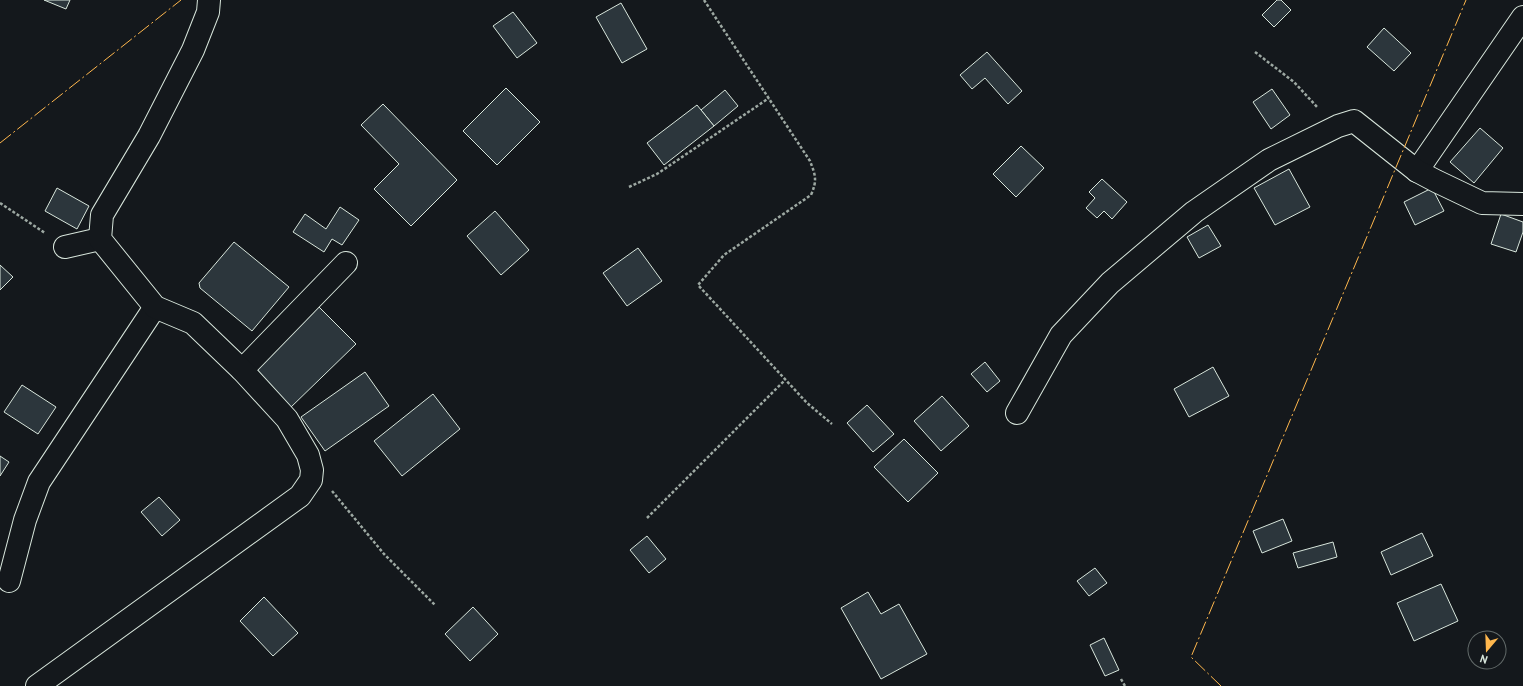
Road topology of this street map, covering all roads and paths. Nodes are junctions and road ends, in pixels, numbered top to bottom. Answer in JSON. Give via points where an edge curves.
{"nodes":[{"id":1,"x":209,"y":0,"type":"edge"},
{"id":2,"x":704,"y":0,"type":"edge"},
{"id":3,"x":1523,"y":17,"type":"edge"},
{"id":4,"x":1255,"y":52,"type":"dead end"},
{"id":5,"x":769,"y":98,"type":"junction"},
{"id":6,"x":1320,"y":111,"type":"dead end"},
{"id":7,"x":1417,"y":171,"type":"junction"},
{"id":8,"x":629,"y":187,"type":"dead end"},
{"id":9,"x":0,"y":202,"type":"edge"},
{"id":10,"x":1523,"y":204,"type":"edge"},
{"id":11,"x":100,"y":239,"type":"junction"},
{"id":12,"x":65,"y":247,"type":"joint"},
{"id":13,"x":346,"y":263,"type":"dead end"},
{"id":14,"x":155,"y":307,"type":"junction"},
{"id":15,"x":242,"y":370,"type":"junction"},
{"id":16,"x":785,"y":380,"type":"junction"},
{"id":17,"x":1017,"y":413,"type":"dead end"},
{"id":18,"x":832,"y":424,"type":"dead end"},
{"id":19,"x":312,"y":470,"type":"junction"},
{"id":20,"x":647,"y":518,"type":"dead end"},
{"id":21,"x":9,"y":581,"type":"dead end"},
{"id":22,"x":435,"y":605,"type":"dead end"},
{"id":23,"x":1121,"y":680,"type":"dead end"},
{"id":24,"x":37,"y":686,"type":"edge"},
{"id":25,"x":1125,"y":686,"type":"edge"}],
"edges":[{"from":1,"to":11,"type":"street","via":[[208,12],[193,50],[149,136],[102,215]]},
{"from":2,"to":5,"type":"path"},
{"from":3,"to":7,"type":"street"},
{"from":4,"to":6,"type":"path","via":[[1294,82]]},
{"from":5,"to":8,"type":"path","via":[[657,174]]},
{"from":5,"to":16,"type":"path","via":[[810,162],[816,185],[811,195],[724,255],[698,286]]},
{"from":7,"to":10,"type":"street","via":[[1482,203]]},
{"from":7,"to":17,"type":"street","via":[[1354,120],[1269,160],[1194,212],[1110,283],[1061,335]]},
{"from":9,"to":12,"type":"path"},
{"from":11,"to":12,"type":"street"},
{"from":11,"to":14,"type":"street"},
{"from":13,"to":15,"type":"street"},
{"from":14,"to":15,"type":"street","via":[[193,323]]},
{"from":14,"to":21,"type":"street","via":[[39,482],[25,520]]},
{"from":15,"to":19,"type":"street","via":[[287,418],[308,455]]},
{"from":16,"to":18,"type":"path"},
{"from":16,"to":20,"type":"path"},
{"from":19,"to":22,"type":"path","via":[[344,504],[384,554]]},
{"from":19,"to":24,"type":"street","via":[[311,480],[300,496]]},
{"from":23,"to":25,"type":"path"}]}
